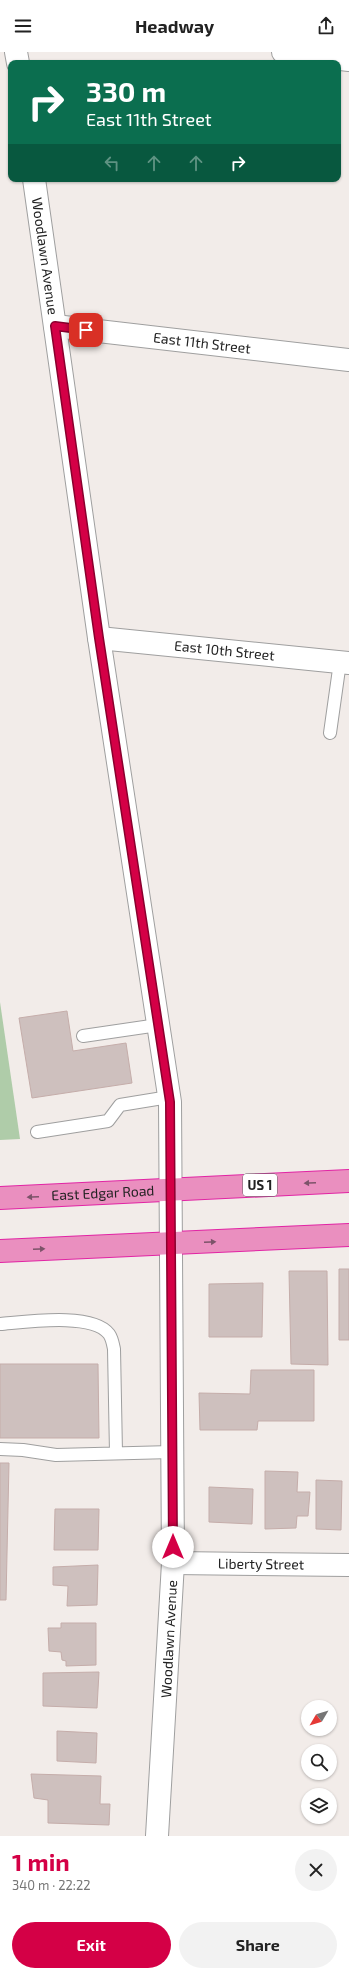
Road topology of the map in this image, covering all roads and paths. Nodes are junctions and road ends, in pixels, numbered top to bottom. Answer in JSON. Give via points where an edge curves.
{"nodes":[{"id":1,"x":283,"y":52,"type":"edge"},
{"id":2,"x":349,"y":60,"type":"edge"},
{"id":3,"x":34,"y":182,"type":"edge"},
{"id":4,"x":55,"y":326,"type":"junction"},
{"id":5,"x":349,"y":360,"type":"edge"},
{"id":6,"x":99,"y":638,"type":"junction"},
{"id":7,"x":344,"y":662,"type":"edge"},
{"id":8,"x":330,"y":733,"type":"dead end"},
{"id":9,"x":158,"y":1025,"type":"junction"},
{"id":10,"x":83,"y":1036,"type":"dead end"},
{"id":11,"x":169,"y":1097,"type":"junction"},
{"id":12,"x":37,"y":1132,"type":"dead end"},
{"id":13,"x":349,"y":1181,"type":"edge"},
{"id":14,"x":170,"y":1190,"type":"junction"},
{"id":15,"x":0,"y":1198,"type":"edge"},
{"id":16,"x":349,"y":1235,"type":"edge"},
{"id":17,"x":171,"y":1244,"type":"junction"},
{"id":18,"x":0,"y":1251,"type":"edge"},
{"id":19,"x":0,"y":1324,"type":"edge"},
{"id":20,"x":0,"y":1449,"type":"edge"},
{"id":21,"x":172,"y":1452,"type":"junction"},
{"id":22,"x":116,"y":1453,"type":"junction"},
{"id":23,"x":173,"y":1563,"type":"junction"},
{"id":24,"x":349,"y":1565,"type":"edge"},
{"id":25,"x":157,"y":1836,"type":"edge"}],
"edges":[{"from":1,"to":2,"type":"street"},
{"from":3,"to":4,"type":"street","name":"Woodlawn Avenue"},
{"from":4,"to":5,"type":"street","name":"East 11th Street"},
{"from":4,"to":6,"type":"street","name":"Woodlawn Avenue"},
{"from":6,"to":7,"type":"street","name":"East 10th Street"},
{"from":6,"to":9,"type":"street","name":"Woodlawn Avenue"},
{"from":7,"to":8,"type":"lane"},
{"from":9,"to":10,"type":"lane"},
{"from":9,"to":11,"type":"street","name":"Woodlawn Avenue"},
{"from":11,"to":12,"type":"lane","via":[[120,1105],[108,1121]]},
{"from":11,"to":14,"type":"street","name":"Woodlawn Avenue"},
{"from":13,"to":14,"type":"highway","name":"East Edgar Road","number":"US 1","one_way":true},
{"from":14,"to":15,"type":"highway","name":"East Edgar Road","number":"US 1","one_way":true},
{"from":14,"to":17,"type":"street","name":"Woodlawn Avenue"},
{"from":17,"to":16,"type":"highway","one_way":true},
{"from":18,"to":17,"type":"highway","one_way":true},
{"from":17,"to":21,"type":"street","name":"Woodlawn Avenue"},
{"from":19,"to":22,"type":"lane","via":[[76,1320],[95,1325],[109,1334],[114,1349]]},
{"from":20,"to":22,"type":"lane","via":[[56,1455]]},
{"from":21,"to":22,"type":"lane"},
{"from":21,"to":23,"type":"street","name":"Woodlawn Avenue"},
{"from":23,"to":24,"type":"street","name":"Liberty Street"},
{"from":23,"to":25,"type":"street","name":"Woodlawn Avenue"}]}
